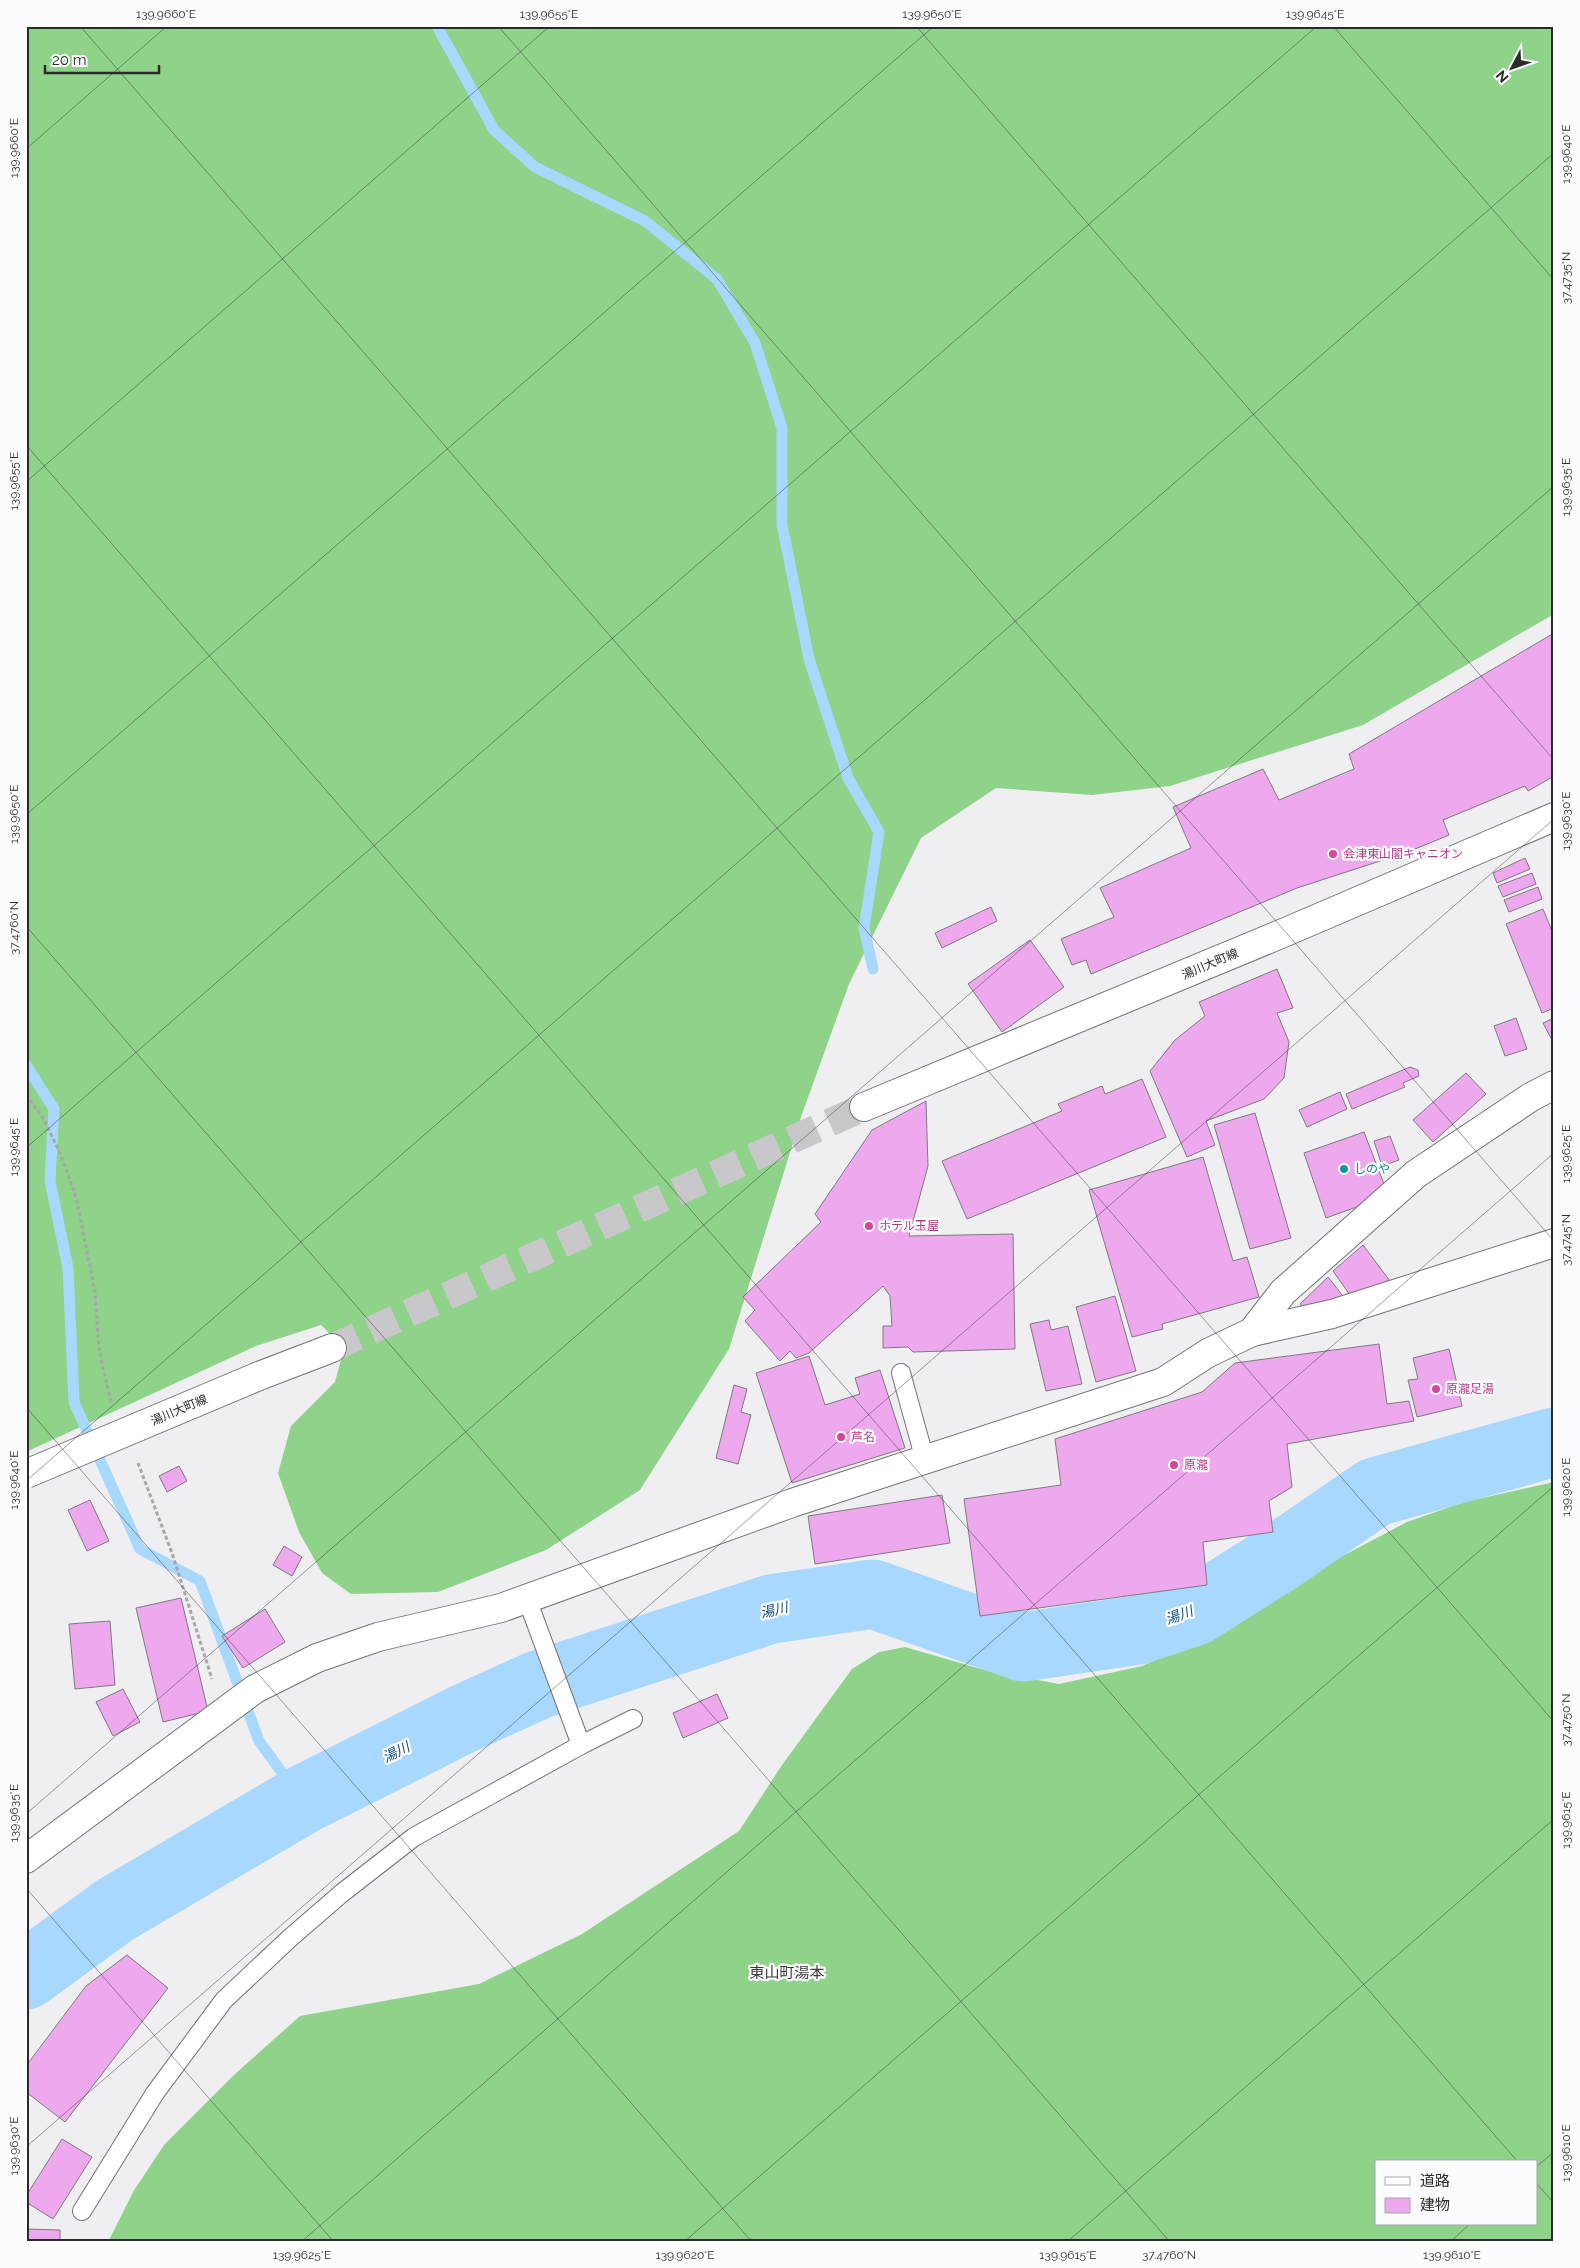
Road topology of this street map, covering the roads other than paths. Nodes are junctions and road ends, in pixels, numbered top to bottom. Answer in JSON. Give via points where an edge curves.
{"nodes":[{"id":1,"x":1554,"y":816,"type":"edge"},
{"id":2,"x":1554,"y":1085,"type":"edge"},
{"id":3,"x":864,"y":1107,"type":"tunnel mouth"},
{"id":4,"x":1554,"y":1243,"type":"edge"},
{"id":5,"x":1252,"y":1332,"type":"junction"},
{"id":6,"x":332,"y":1348,"type":"tunnel mouth"},
{"id":7,"x":901,"y":1373,"type":"dead end"},
{"id":8,"x":925,"y":1460,"type":"junction"},
{"id":9,"x":26,"y":1474,"type":"edge"},
{"id":10,"x":528,"y":1599,"type":"junction"},
{"id":11,"x":633,"y":1719,"type":"dead end"},
{"id":12,"x":581,"y":1745,"type":"junction"},
{"id":13,"x":26,"y":1859,"type":"edge"},
{"id":14,"x":82,"y":2211,"type":"dead end"}],
"edges":[{"from":1,"to":3,"type":"street","name":"湯川大町線","via":[[1279,935]]},
{"from":2,"to":5,"type":"street","via":[[1531,1096],[1416,1174],[1282,1292]]},
{"from":4,"to":5,"type":"street","via":[[1332,1314]]},
{"from":5,"to":8,"type":"street","via":[[1208,1353],[1163,1382]]},
{"from":6,"to":9,"type":"street","name":"湯川大町線","bridge":true},
{"from":7,"to":8,"type":"lane"},
{"from":8,"to":10,"type":"street","via":[[792,1503]]},
{"from":10,"to":12,"type":"lane"},
{"from":10,"to":13,"type":"street","via":[[378,1637],[317,1658],[256,1689]]},
{"from":11,"to":12,"type":"lane"},
{"from":12,"to":14,"type":"lane","via":[[414,1837],[342,1893],[224,2000],[155,2093]]}]}
